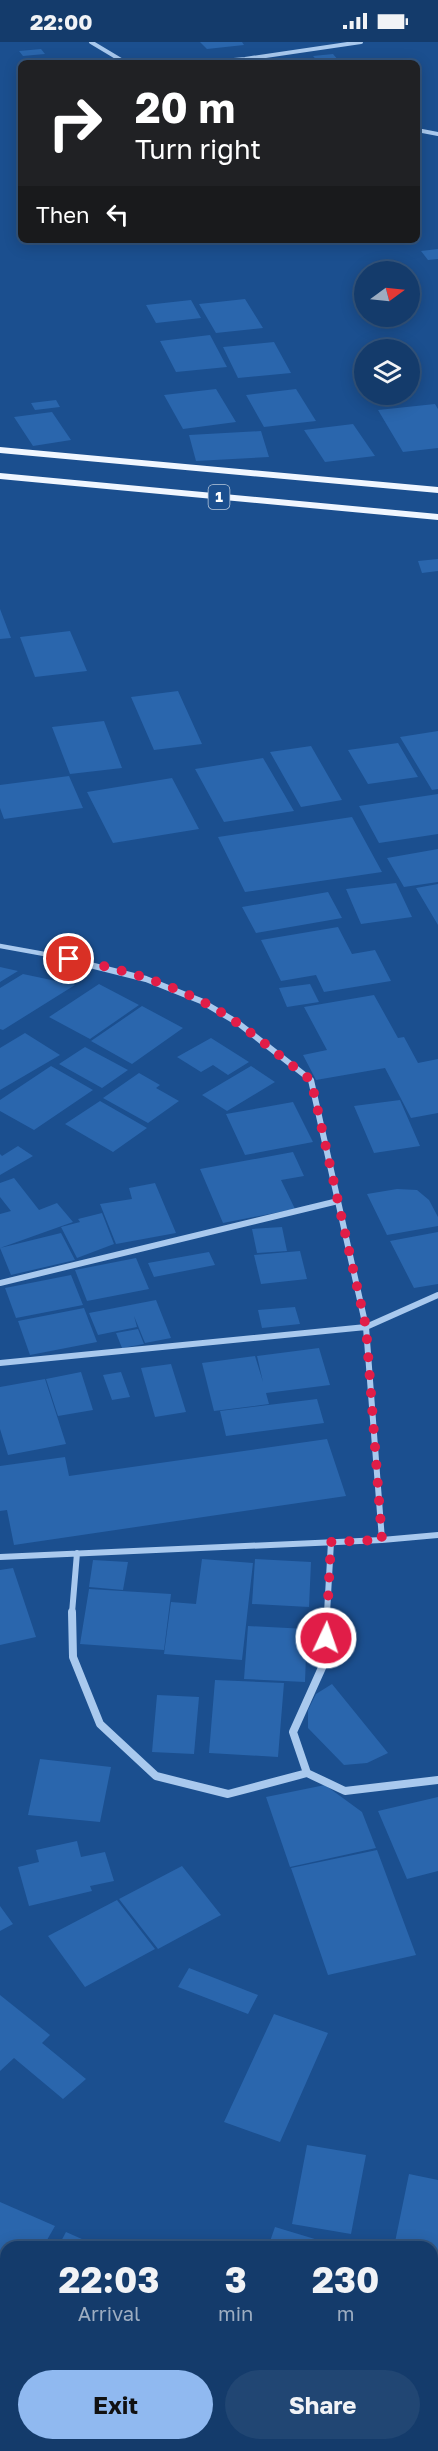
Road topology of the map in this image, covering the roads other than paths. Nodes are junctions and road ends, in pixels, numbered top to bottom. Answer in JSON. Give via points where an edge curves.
{"nodes":[{"id":1,"x":91,"y":42,"type":"edge"},
{"id":2,"x":361,"y":42,"type":"edge"},
{"id":3,"x":121,"y":60,"type":"edge"},
{"id":4,"x":234,"y":60,"type":"edge"},
{"id":5,"x":420,"y":131,"type":"edge"},
{"id":6,"x":438,"y":134,"type":"edge"},
{"id":7,"x":0,"y":450,"type":"edge"},
{"id":8,"x":68,"y":470,"type":"junction"},
{"id":9,"x":0,"y":476,"type":"edge"},
{"id":10,"x":438,"y":490,"type":"edge"},
{"id":11,"x":438,"y":517,"type":"edge"},
{"id":12,"x":0,"y":946,"type":"edge"},
{"id":13,"x":338,"y":1201,"type":"junction"},
{"id":14,"x":0,"y":1283,"type":"edge"},
{"id":15,"x":438,"y":1295,"type":"edge"},
{"id":16,"x":366,"y":1327,"type":"junction"},
{"id":17,"x":0,"y":1363,"type":"edge"},
{"id":18,"x":438,"y":1535,"type":"edge"},
{"id":19,"x":382,"y":1540,"type":"junction"},
{"id":20,"x":331,"y":1542,"type":"junction"},
{"id":21,"x":76,"y":1553,"type":"junction"},
{"id":22,"x":0,"y":1557,"type":"edge"},
{"id":23,"x":307,"y":1773,"type":"junction"},
{"id":24,"x":438,"y":1780,"type":"edge"}],
"edges":[{"from":1,"to":3,"type":"street"},
{"from":2,"to":4,"type":"street"},
{"from":5,"to":6,"type":"street"},
{"from":7,"to":8,"type":"main road","number":"1"},
{"from":8,"to":9,"type":"main road","number":"1"},
{"from":8,"to":10,"type":"main road","number":"1"},
{"from":8,"to":11,"type":"main road","number":"1"},
{"from":12,"to":13,"type":"street","via":[[92,963],[165,985],[236,1023],[311,1080]]},
{"from":13,"to":14,"type":"street"},
{"from":13,"to":16,"type":"street"},
{"from":15,"to":16,"type":"street"},
{"from":16,"to":17,"type":"street"},
{"from":16,"to":19,"type":"street"},
{"from":18,"to":19,"type":"street"},
{"from":19,"to":20,"type":"street"},
{"from":20,"to":21,"type":"street"},
{"from":20,"to":23,"type":"street","via":[[324,1661],[293,1732]]},
{"from":21,"to":22,"type":"street"},
{"from":21,"to":23,"type":"street","via":[[73,1657],[100,1724],[156,1776],[228,1794]]},
{"from":23,"to":24,"type":"street","via":[[345,1791]]}]}
